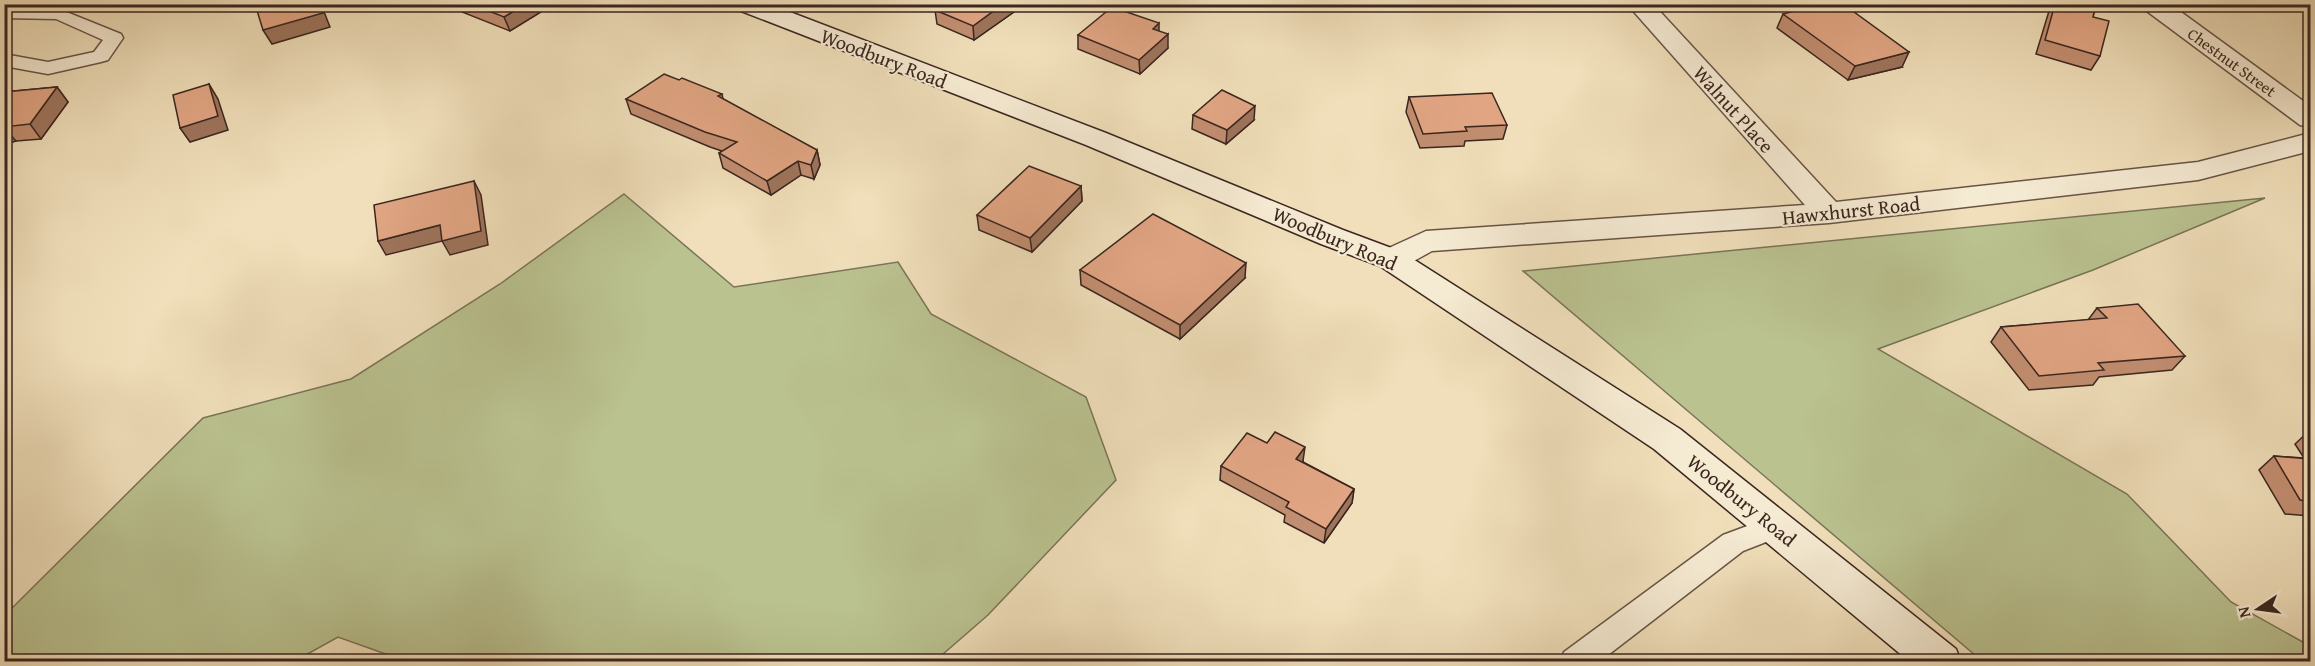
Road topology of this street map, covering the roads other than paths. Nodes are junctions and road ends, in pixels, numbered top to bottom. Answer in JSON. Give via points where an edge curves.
{"nodes":[{"id":1,"x":745,"y":4,"type":"edge"},
{"id":2,"x":1639,"y":4,"type":"edge"},
{"id":3,"x":2153,"y":4,"type":"edge"},
{"id":4,"x":4,"y":13,"type":"edge"},
{"id":5,"x":4,"y":60,"type":"edge"},
{"id":6,"x":2310,"y":119,"type":"edge"},
{"id":7,"x":2310,"y":142,"type":"edge"},
{"id":8,"x":1829,"y":213,"type":"junction"},
{"id":9,"x":1392,"y":259,"type":"junction"},
{"id":10,"x":1774,"y":527,"type":"junction"},
{"id":11,"x":1575,"y":662,"type":"edge"},
{"id":12,"x":1941,"y":662,"type":"edge"}],
"edges":[{"from":1,"to":9,"type":"street","name":"Woodbury Road"},
{"from":2,"to":8,"type":"street","name":"Walnut Place"},
{"from":3,"to":6,"type":"street","name":"Chestnut Street"},
{"from":4,"to":5,"type":"lane","via":[[59,14],[114,38],[101,57],[48,68]]},
{"from":7,"to":8,"type":"street","name":"Hawxhurst Road","via":[[2198,171]]},
{"from":8,"to":9,"type":"street","name":"Hawxhurst Road","via":[[1426,241]]},
{"from":9,"to":10,"type":"street","name":"Woodbury Road","via":[[1667,439]]},
{"from":10,"to":11,"type":"lane","via":[[1733,543]]},
{"from":10,"to":12,"type":"street","name":"Woodbury Road"}]}
